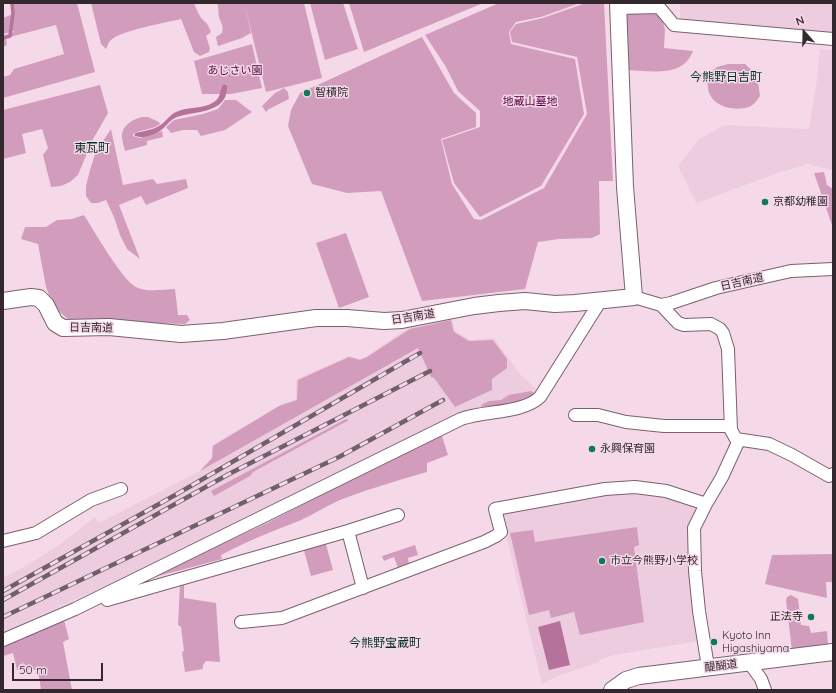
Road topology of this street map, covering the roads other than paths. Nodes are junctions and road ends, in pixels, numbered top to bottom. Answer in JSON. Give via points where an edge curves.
{"nodes":[{"id":1,"x":618,"y":6,"type":"edge"},
{"id":2,"x":833,"y":39,"type":"edge"},
{"id":3,"x":833,"y":269,"type":"edge"},
{"id":4,"x":634,"y":296,"type":"junction"},
{"id":5,"x":600,"y":300,"type":"junction"},
{"id":6,"x":3,"y":301,"type":"edge"},
{"id":7,"x":661,"y":305,"type":"junction"},
{"id":8,"x":575,"y":415,"type":"dead end"},
{"id":9,"x":731,"y":426,"type":"junction"},
{"id":10,"x":739,"y":440,"type":"junction"},
{"id":11,"x":833,"y":474,"type":"edge"},
{"id":12,"x":121,"y":489,"type":"dead end"},
{"id":13,"x":706,"y":504,"type":"junction"},
{"id":14,"x":398,"y":515,"type":"dead end"},
{"id":15,"x":348,"y":532,"type":"junction"},
{"id":16,"x":3,"y":541,"type":"edge"},
{"id":17,"x":363,"y":588,"type":"junction"},
{"id":18,"x":75,"y":609,"type":"junction"},
{"id":19,"x":241,"y":622,"type":"dead end"},
{"id":20,"x":3,"y":640,"type":"edge"},
{"id":21,"x":833,"y":652,"type":"edge"},
{"id":22,"x":752,"y":662,"type":"junction"},
{"id":23,"x":708,"y":667,"type":"junction"},
{"id":24,"x":612,"y":690,"type":"edge"},
{"id":25,"x":765,"y":690,"type":"edge"}],
"edges":[{"from":1,"to":2,"type":"street","via":[[659,7],[674,25]]},
{"from":1,"to":4,"type":"street","via":[[625,187]]},
{"from":3,"to":7,"type":"street","name":"日吉南道","via":[[791,270],[716,288]]},
{"from":4,"to":5,"type":"street","name":"日吉南道"},
{"from":4,"to":7,"type":"street","name":"日吉南道"},
{"from":5,"to":6,"type":"street","name":"日吉南道","via":[[555,304],[525,300],[474,306],[402,320],[316,318],[181,334],[109,327],[63,328],[55,323],[46,305],[39,298]]},
{"from":5,"to":18,"type":"street","via":[[535,402],[524,407],[476,414],[459,420]]},
{"from":7,"to":9,"type":"street","via":[[678,323],[711,324],[723,333],[728,349]]},
{"from":8,"to":9,"type":"street","via":[[598,415],[626,422],[664,426]]},
{"from":9,"to":10,"type":"street","via":[[734,436]]},
{"from":10,"to":11,"type":"street","via":[[768,444],[828,476]]},
{"from":10,"to":13,"type":"street"},
{"from":12,"to":16,"type":"street","via":[[91,500],[36,533]]},
{"from":13,"to":17,"type":"street","via":[[666,491],[635,487],[495,509],[501,532],[496,536]]},
{"from":13,"to":23,"type":"street","via":[[694,528],[695,571]]},
{"from":14,"to":15,"type":"street"},
{"from":15,"to":17,"type":"street"},
{"from":15,"to":18,"type":"street"},
{"from":17,"to":19,"type":"street","via":[[282,618]]},
{"from":18,"to":20,"type":"street"},
{"from":21,"to":22,"type":"street","name":"醍醐道"},
{"from":22,"to":23,"type":"street","name":"醍醐道"},
{"from":22,"to":25,"type":"street"},
{"from":23,"to":24,"type":"street","name":"醍醐道","via":[[632,678]]}]}
